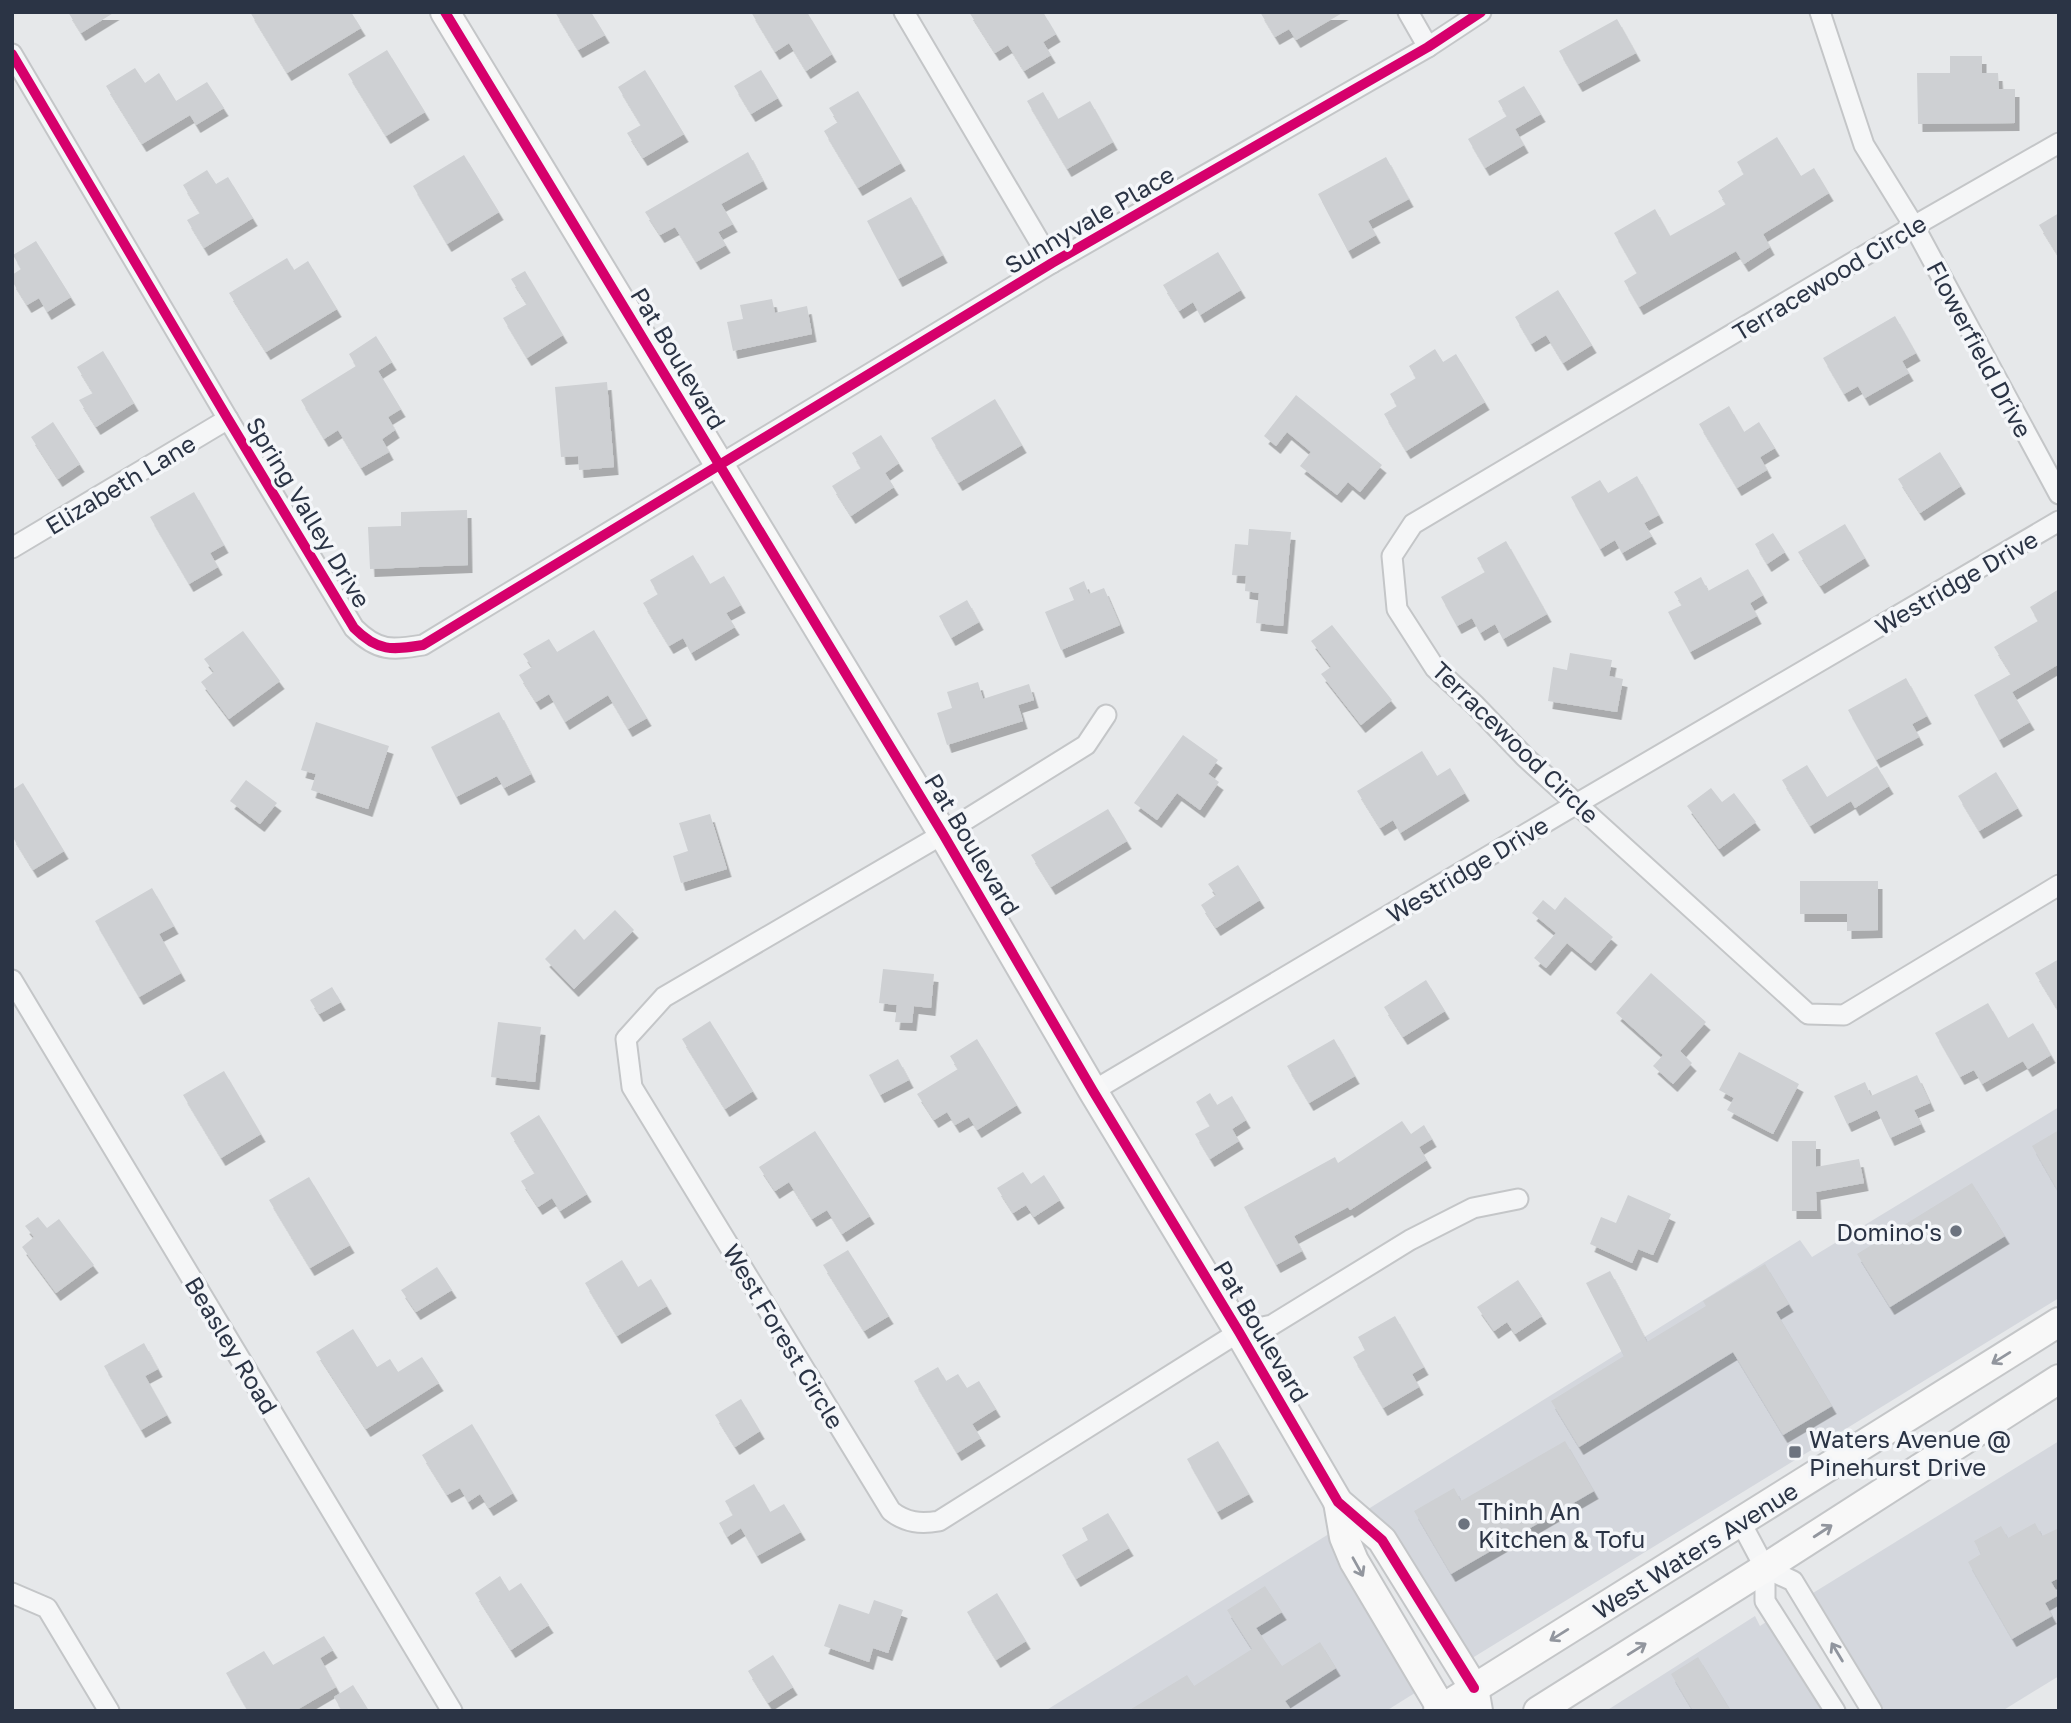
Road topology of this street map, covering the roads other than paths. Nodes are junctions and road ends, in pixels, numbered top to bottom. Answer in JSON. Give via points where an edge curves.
{"nodes":[{"id":1,"x":445,"y":12,"type":"edge"},
{"id":2,"x":904,"y":12,"type":"edge"},
{"id":3,"x":1408,"y":12,"type":"edge"},
{"id":4,"x":1481,"y":12,"type":"edge"},
{"id":5,"x":1819,"y":12,"type":"edge"},
{"id":6,"x":1428,"y":47,"type":"junction"},
{"id":7,"x":12,"y":54,"type":"edge"},
{"id":8,"x":2059,"y":143,"type":"edge"},
{"id":9,"x":1914,"y":226,"type":"junction"},
{"id":10,"x":1052,"y":263,"type":"junction"},
{"id":11,"x":228,"y":419,"type":"junction"},
{"id":12,"x":719,"y":465,"type":"junction"},
{"id":13,"x":2059,"y":494,"type":"edge"},
{"id":14,"x":2059,"y":521,"type":"edge"},
{"id":15,"x":12,"y":548,"type":"edge"},
{"id":16,"x":1107,"y":715,"type":"dead end"},
{"id":17,"x":1578,"y":803,"type":"junction"},
{"id":18,"x":943,"y":834,"type":"junction"},
{"id":19,"x":2059,"y":885,"type":"edge"},
{"id":20,"x":12,"y":980,"type":"edge"},
{"id":21,"x":1093,"y":1091,"type":"junction"},
{"id":22,"x":1518,"y":1199,"type":"dead end"},
{"id":23,"x":2059,"y":1322,"type":"edge"},
{"id":24,"x":1239,"y":1332,"type":"junction"},
{"id":25,"x":2059,"y":1379,"type":"edge"},
{"id":26,"x":1338,"y":1502,"type":"junction"},
{"id":27,"x":1740,"y":1521,"type":"junction"},
{"id":28,"x":1765,"y":1568,"type":"junction"},
{"id":29,"x":12,"y":1592,"type":"edge"},
{"id":30,"x":1476,"y":1699,"type":"edge"},
{"id":31,"x":1440,"y":1710,"type":"edge"},
{"id":32,"x":109,"y":1711,"type":"edge"},
{"id":33,"x":452,"y":1711,"type":"edge"},
{"id":34,"x":1538,"y":1711,"type":"edge"},
{"id":35,"x":1835,"y":1711,"type":"edge"},
{"id":36,"x":1872,"y":1711,"type":"edge"}],
"edges":[{"from":1,"to":12,"type":"street","name":"Pat Boulevard"},
{"from":2,"to":10,"type":"street"},
{"from":3,"to":6,"type":"street"},
{"from":4,"to":6,"type":"street","name":"Sunnyvale Place"},
{"from":5,"to":9,"type":"street","name":"Flowerfield Drive","via":[[1864,145]]},
{"from":6,"to":10,"type":"street","name":"Sunnyvale Place"},
{"from":7,"to":11,"type":"street","name":"Spring Valley Drive"},
{"from":8,"to":9,"type":"street","name":"Terracewood Circle"},
{"from":9,"to":13,"type":"street","name":"Flowerfield Drive"},
{"from":9,"to":17,"type":"street","name":"Terracewood Circle","via":[[1413,524],[1392,556],[1397,608],[1435,668]]},
{"from":10,"to":12,"type":"street","name":"Sunnyvale Place"},
{"from":11,"to":12,"type":"street","name":"Spring Valley Drive","via":[[355,628],[369,642],[393,650],[423,645]]},
{"from":11,"to":15,"type":"street","name":"Elizabeth Lane"},
{"from":12,"to":18,"type":"street","name":"Pat Boulevard"},
{"from":14,"to":17,"type":"street","name":"Westridge Drive"},
{"from":16,"to":18,"type":"street","name":"West Forest Circle","via":[[1086,745]]},
{"from":17,"to":19,"type":"street","name":"Terracewood Circle","via":[[1808,1014],[1844,1015]]},
{"from":17,"to":21,"type":"street","name":"Westridge Drive"},
{"from":18,"to":21,"type":"street","name":"Pat Boulevard"},
{"from":18,"to":24,"type":"street","name":"West Forest Circle","via":[[664,996],[626,1040],[632,1087],[885,1503],[899,1517],[920,1524],[939,1521]]},
{"from":20,"to":33,"type":"street","name":"Beasley Road"},
{"from":21,"to":24,"type":"street","name":"Pat Boulevard"},
{"from":22,"to":24,"type":"street","name":"West Forest Circle","via":[[1473,1208],[1410,1240],[1272,1325]]},
{"from":23,"to":27,"type":"street","name":"West Waters Avenue","one_way":true},
{"from":24,"to":26,"type":"street","name":"Pat Boulevard"},
{"from":28,"to":25,"type":"street","one_way":true},
{"from":26,"to":30,"type":"street","name":"Pat Boulevard","via":[[1382,1540]]},
{"from":26,"to":31,"type":"street","name":"Pat Boulevard","one_way":true,"via":[[1343,1537],[1354,1561]]},
{"from":27,"to":28,"type":"street"},
{"from":27,"to":30,"type":"street","name":"West Waters Avenue","one_way":true},
{"from":34,"to":28,"type":"street","one_way":true},
{"from":28,"to":35,"type":"street","via":[[1765,1601]]},
{"from":36,"to":28,"type":"street","one_way":true,"via":[[1793,1581]]},
{"from":29,"to":32,"type":"street","via":[[47,1608]]},
{"from":30,"to":31,"type":"street","name":"West Waters Avenue"}]}
